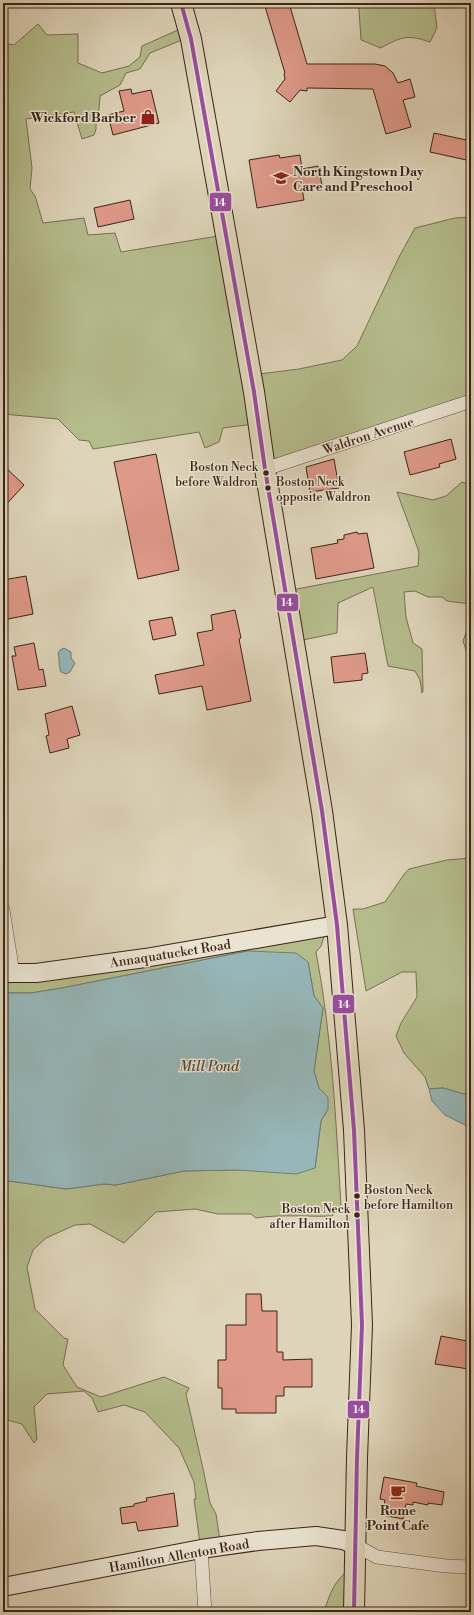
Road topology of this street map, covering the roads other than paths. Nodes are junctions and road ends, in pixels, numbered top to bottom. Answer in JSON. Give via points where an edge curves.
{"nodes":[{"id":1,"x":180,"y":3,"type":"edge"},
{"id":2,"x":471,"y":401,"type":"edge"},
{"id":3,"x":264,"y":469,"type":"junction"},
{"id":4,"x":3,"y":910,"type":"edge"},
{"id":5,"x":337,"y":925,"type":"junction"},
{"id":6,"x":8,"y":973,"type":"edge"},
{"id":7,"x":355,"y":1545,"type":"junction"},
{"id":8,"x":201,"y":1548,"type":"junction"},
{"id":9,"x":471,"y":1567,"type":"edge"},
{"id":10,"x":3,"y":1587,"type":"edge"},
{"id":11,"x":205,"y":1612,"type":"edge"},
{"id":12,"x":354,"y":1612,"type":"edge"}],
"edges":[{"from":1,"to":3,"type":"main road","via":[[192,39],[254,392]]},
{"from":2,"to":3,"type":"street","name":"Waldron Avenue"},
{"from":3,"to":5,"type":"main road","via":[[322,811]]},
{"from":4,"to":6,"type":"street"},
{"from":5,"to":6,"type":"street","name":"Annaquatucket Road","via":[[145,958],[36,973]]},
{"from":5,"to":7,"type":"main road","via":[[354,1130],[362,1325]]},
{"from":7,"to":8,"type":"street","name":"Hamilton Allenton Road","via":[[343,1540],[316,1536]]},
{"from":7,"to":9,"type":"street","via":[[377,1557]]},
{"from":7,"to":12,"type":"main road"},
{"from":8,"to":10,"type":"street","name":"Hamilton Allenton Road"},
{"from":8,"to":11,"type":"street"}]}
